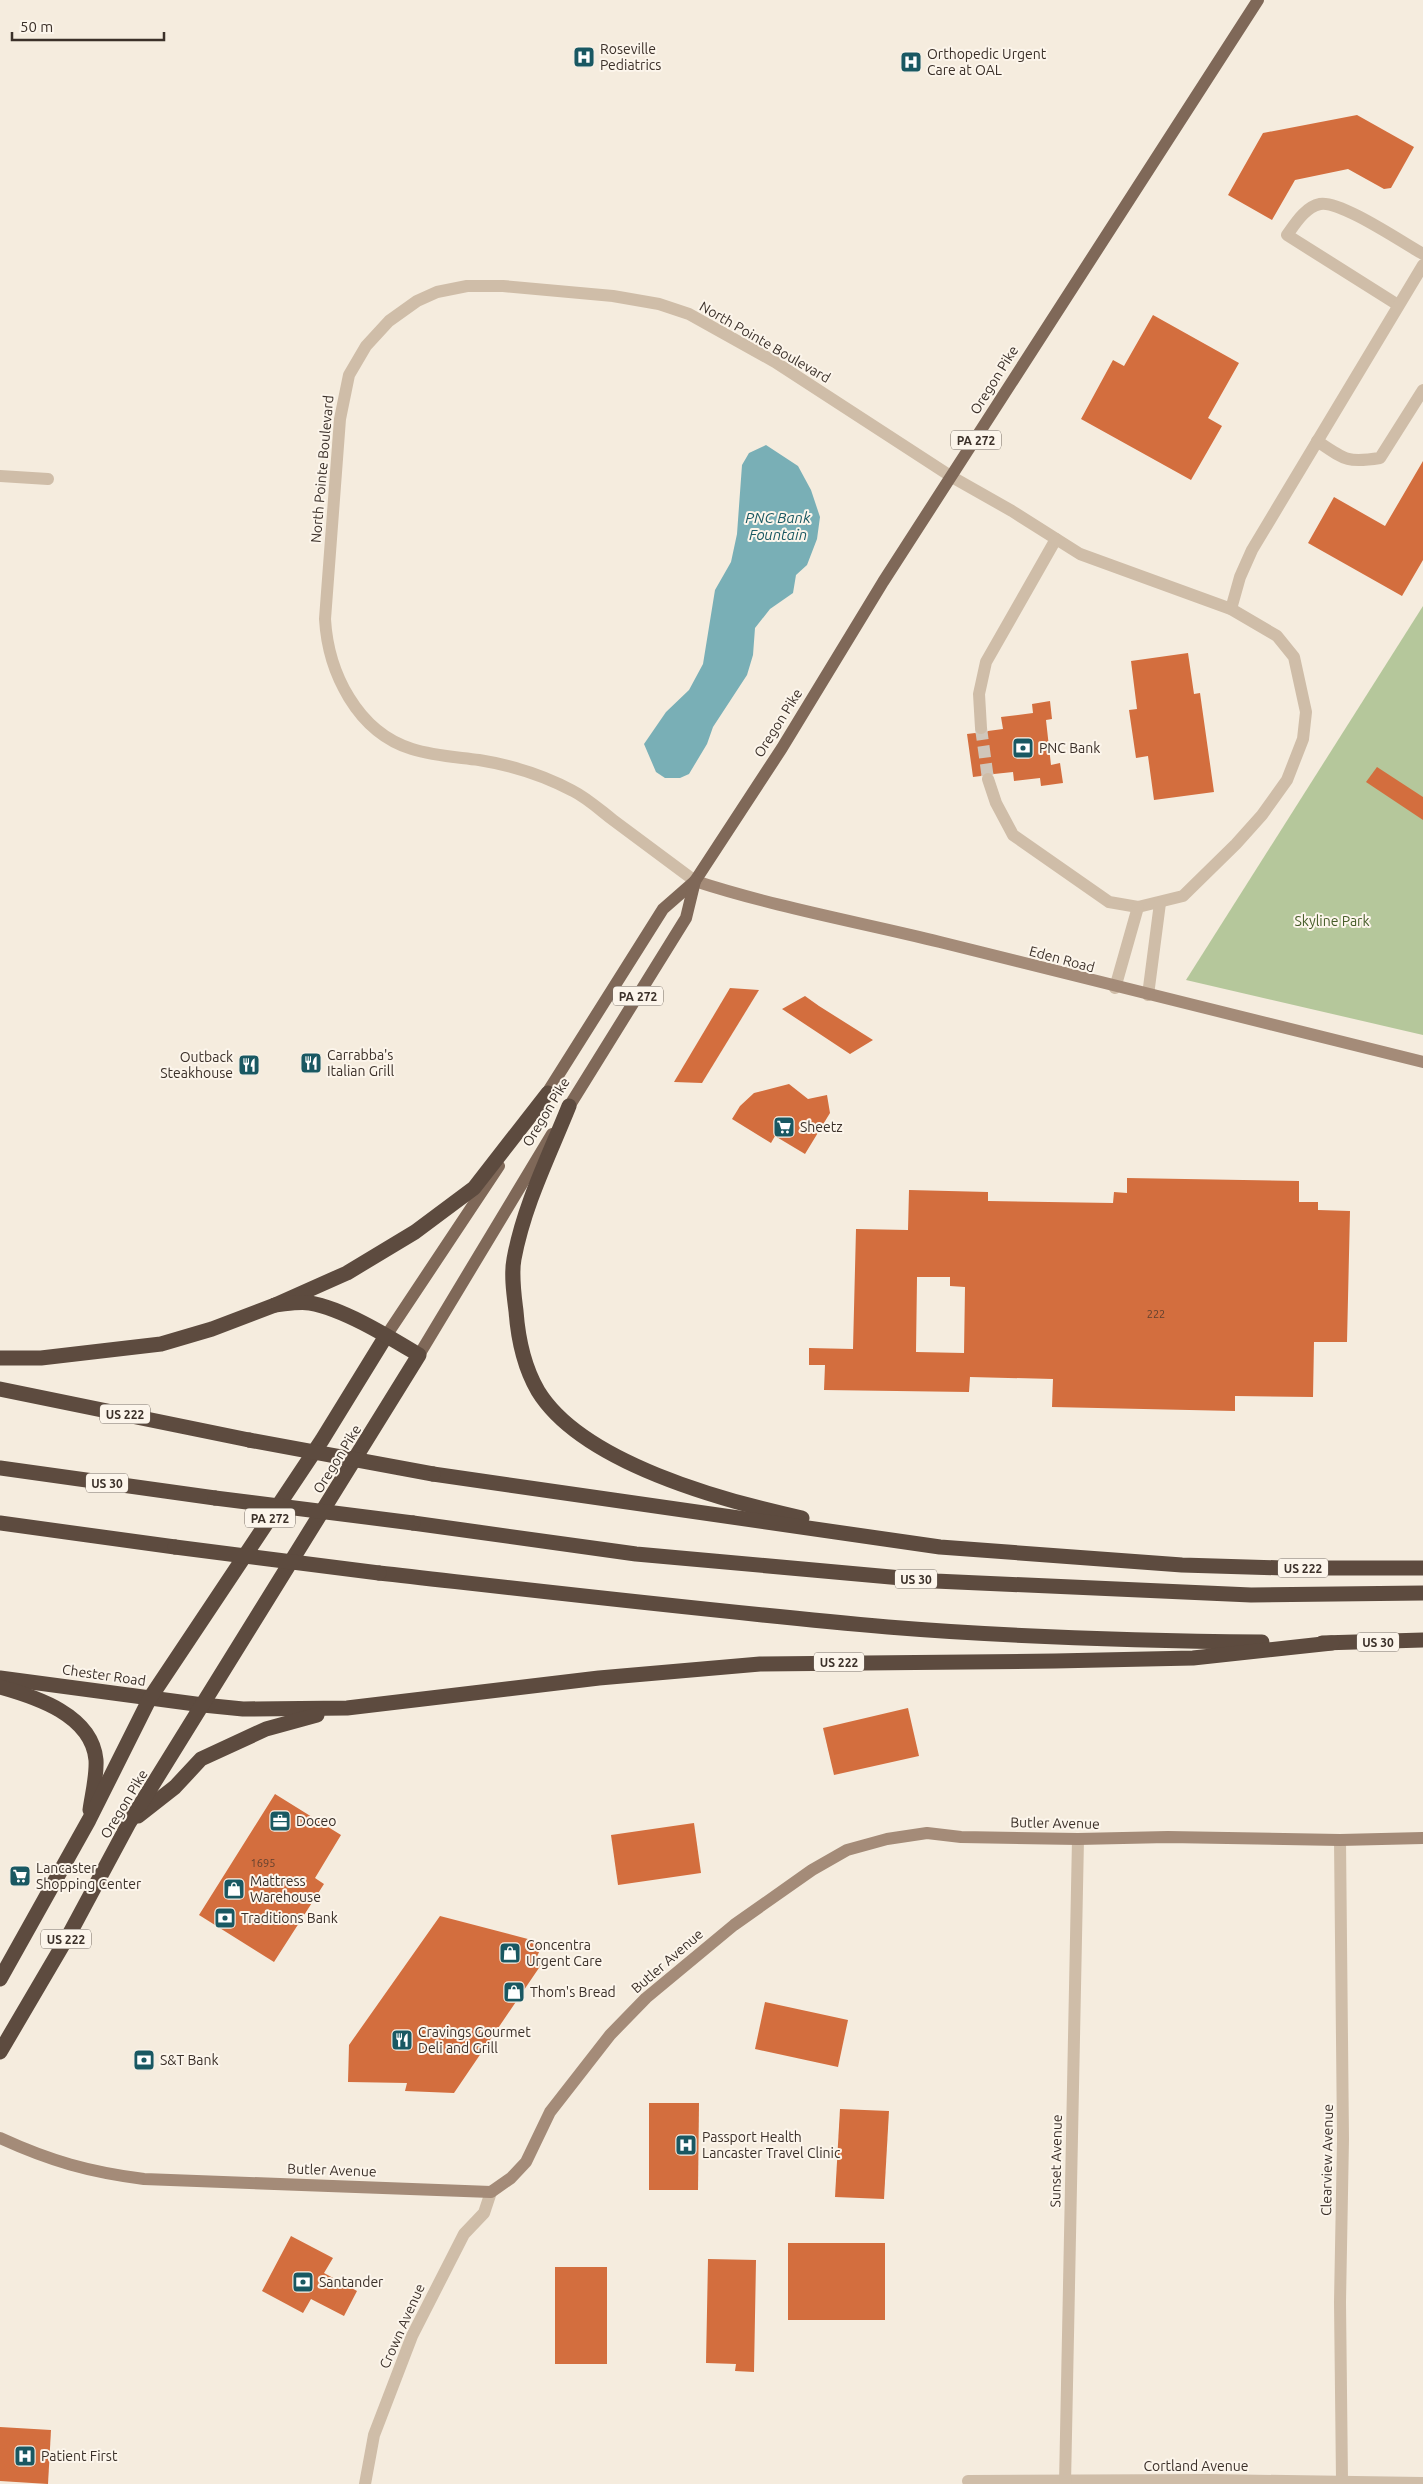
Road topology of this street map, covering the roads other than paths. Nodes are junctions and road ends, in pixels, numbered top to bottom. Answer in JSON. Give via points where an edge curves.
{"nodes":[{"id":1,"x":1258,"y":0,"type":"edge"},
{"id":2,"x":1423,"y":254,"type":"edge"},
{"id":3,"x":1423,"y":265,"type":"edge"},
{"id":4,"x":1398,"y":306,"type":"junction"},
{"id":5,"x":1423,"y":390,"type":"edge"},
{"id":6,"x":1317,"y":441,"type":"junction"},
{"id":7,"x":0,"y":476,"type":"edge"},
{"id":8,"x":952,"y":477,"type":"junction"},
{"id":9,"x":48,"y":479,"type":"dead end"},
{"id":10,"x":1056,"y":539,"type":"junction"},
{"id":11,"x":1231,"y":609,"type":"junction"},
{"id":12,"x":981,"y":728,"type":"tunnel mouth"},
{"id":13,"x":988,"y":779,"type":"tunnel mouth"},
{"id":14,"x":695,"y":881,"type":"junction"},
{"id":15,"x":1160,"y":903,"type":"junction"},
{"id":16,"x":1138,"y":907,"type":"junction"},
{"id":17,"x":1115,"y":988,"type":"junction"},
{"id":18,"x":1148,"y":996,"type":"junction"},
{"id":19,"x":1423,"y":1062,"type":"edge"},
{"id":20,"x":548,"y":1093,"type":"junction"},
{"id":21,"x":569,"y":1106,"type":"junction"},
{"id":22,"x":275,"y":1305,"type":"junction"},
{"id":23,"x":386,"y":1336,"type":"junction"},
{"id":24,"x":419,"y":1355,"type":"junction"},
{"id":25,"x":0,"y":1358,"type":"edge"},
{"id":26,"x":0,"y":1389,"type":"edge"},
{"id":27,"x":0,"y":1468,"type":"edge"},
{"id":28,"x":0,"y":1523,"type":"edge"},
{"id":29,"x":940,"y":1547,"type":"junction"},
{"id":30,"x":1423,"y":1568,"type":"edge"},
{"id":31,"x":1423,"y":1592,"type":"edge"},
{"id":32,"x":1423,"y":1640,"type":"edge"},
{"id":33,"x":1332,"y":1643,"type":"junction"},
{"id":34,"x":0,"y":1678,"type":"edge"},
{"id":35,"x":0,"y":1687,"type":"edge"},
{"id":36,"x":150,"y":1698,"type":"junction"},
{"id":37,"x":203,"y":1705,"type":"junction"},
{"id":38,"x":347,"y":1708,"type":"junction"},
{"id":39,"x":89,"y":1820,"type":"junction"},
{"id":40,"x":129,"y":1823,"type":"junction"},
{"id":41,"x":1423,"y":1838,"type":"edge"},
{"id":42,"x":1078,"y":1839,"type":"junction"},
{"id":43,"x":1340,"y":1840,"type":"junction"},
{"id":44,"x":0,"y":1979,"type":"edge"},
{"id":45,"x":0,"y":2052,"type":"edge"},
{"id":46,"x":0,"y":2138,"type":"edge"},
{"id":47,"x":491,"y":2192,"type":"junction"},
{"id":48,"x":968,"y":2481,"type":"dead end"},
{"id":49,"x":1342,"y":2481,"type":"junction"},
{"id":50,"x":1065,"y":2483,"type":"edge"},
{"id":51,"x":1423,"y":2483,"type":"edge"},
{"id":52,"x":365,"y":2484,"type":"edge"}],
"edges":[{"from":1,"to":8,"type":"main road","name":"Oregon Pike","number":"PA 272"},
{"from":2,"to":4,"type":"street","via":[[1338,206],[1319,204],[1300,216],[1287,235]]},
{"from":3,"to":4,"type":"street"},
{"from":4,"to":6,"type":"street"},
{"from":5,"to":6,"type":"street","via":[[1380,458],[1355,462]]},
{"from":6,"to":11,"type":"street","via":[[1252,550]]},
{"from":7,"to":9,"type":"street"},
{"from":8,"to":10,"type":"street","name":"North Pointe Boulevard"},
{"from":8,"to":14,"type":"main road","name":"Oregon Pike","number":"PA 272","via":[[882,582],[782,748]]},
{"from":8,"to":14,"type":"street","name":"North Pointe Boulevard","via":[[775,362],[689,314],[659,304],[594,294],[466,286],[437,292],[417,301],[389,321],[357,360],[344,391],[340,419],[326,619],[326,641],[349,698],[362,717],[410,749],[510,767],[574,791]]},
{"from":10,"to":11,"type":"street","name":"North Pointe Boulevard","via":[[1080,554]]},
{"from":10,"to":12,"type":"street","via":[[986,662],[979,694]]},
{"from":11,"to":15,"type":"street","name":"North Pointe Boulevard","via":[[1277,636],[1294,657],[1306,712],[1303,740],[1287,780],[1262,816],[1183,896]]},
{"from":13,"to":16,"type":"street","via":[[1014,835],[1109,902]]},
{"from":14,"to":17,"type":"street","name":"Eden Road","via":[[769,903]]},
{"from":14,"to":20,"type":"main road","name":"Oregon Pike","number":"PA 272","via":[[663,909]]},
{"from":14,"to":21,"type":"main road","name":"Oregon Pike","number":"PA 272","via":[[686,918]]},
{"from":15,"to":16,"type":"street","name":"North Pointe Boulevard"},
{"from":15,"to":18,"type":"street"},
{"from":16,"to":17,"type":"street"},
{"from":17,"to":18,"type":"street","name":"Eden Road"},
{"from":18,"to":19,"type":"street","name":"Eden Road"},
{"from":20,"to":22,"type":"highway","via":[[474,1188],[415,1232],[347,1273]]},
{"from":20,"to":23,"type":"main road","name":"Oregon Pike","number":"PA 272"},
{"from":21,"to":24,"type":"main road","name":"Oregon Pike","number":"PA 272"},
{"from":21,"to":29,"type":"highway","via":[[527,1210],[513,1260],[518,1335],[538,1391],[563,1419],[592,1442],[685,1486],[772,1511]]},
{"from":22,"to":23,"type":"highway","via":[[308,1303],[333,1310]]},
{"from":22,"to":25,"type":"highway","via":[[161,1344],[42,1358]]},
{"from":23,"to":24,"type":"highway"},
{"from":23,"to":36,"type":"highway","name":"Oregon Pike","number":"PA 272","via":[[322,1440]]},
{"from":24,"to":37,"type":"highway","name":"Oregon Pike","number":"PA 272"},
{"from":26,"to":29,"type":"highway","number":"US 222","bridge":true,"via":[[433,1474]]},
{"from":27,"to":31,"type":"highway","number":"US 30","bridge":true,"via":[[636,1554],[935,1581],[1251,1595]]},
{"from":28,"to":33,"type":"highway","number":"US 30","bridge":true,"via":[[379,1573],[890,1627],[1050,1636]]},
{"from":29,"to":30,"type":"highway","number":"US 222","via":[[1182,1565]]},
{"from":32,"to":33,"type":"highway","number":"US 30"},
{"from":33,"to":38,"type":"highway","number":"US 222","via":[[1193,1658],[760,1664],[599,1678]]},
{"from":34,"to":36,"type":"highway","name":"Chester Road"},
{"from":35,"to":39,"type":"highway","via":[[38,1698],[60,1710],[78,1725],[90,1742],[96,1760]]},
{"from":36,"to":37,"type":"highway","name":"Chester Road"},
{"from":36,"to":39,"type":"highway","name":"Oregon Pike","number":"PA 272"},
{"from":37,"to":38,"type":"highway","name":"Chester Road","via":[[243,1709]]},
{"from":37,"to":40,"type":"highway","name":"Oregon Pike","number":"PA 272"},
{"from":38,"to":40,"type":"highway","number":"US 222","via":[[266,1729],[201,1759],[175,1787]]},
{"from":39,"to":44,"type":"highway","name":"Oregon Pike","number":"US 222"},
{"from":40,"to":45,"type":"highway","name":"Oregon Pike","number":"US 222"},
{"from":41,"to":43,"type":"street","name":"Butler Avenue"},
{"from":42,"to":43,"type":"street","name":"Butler Avenue"},
{"from":42,"to":47,"type":"street","name":"Butler Avenue","via":[[960,1837],[927,1833],[847,1850],[812,1870],[721,1935],[646,1998],[610,2035],[556,2105],[526,2162]]},
{"from":42,"to":50,"type":"street","name":"Sunset Avenue"},
{"from":43,"to":49,"type":"street","name":"Clearview Avenue"},
{"from":46,"to":47,"type":"street","name":"Butler Avenue","via":[[55,2162],[101,2174],[144,2179]]},
{"from":47,"to":52,"type":"street","name":"Crown Avenue","via":[[484,2213],[464,2234],[412,2336],[374,2435]]},
{"from":48,"to":50,"type":"street","name":"Cortland Avenue"},
{"from":49,"to":50,"type":"street","name":"Cortland Avenue"},
{"from":49,"to":51,"type":"street","name":"Cortland Avenue"}]}
